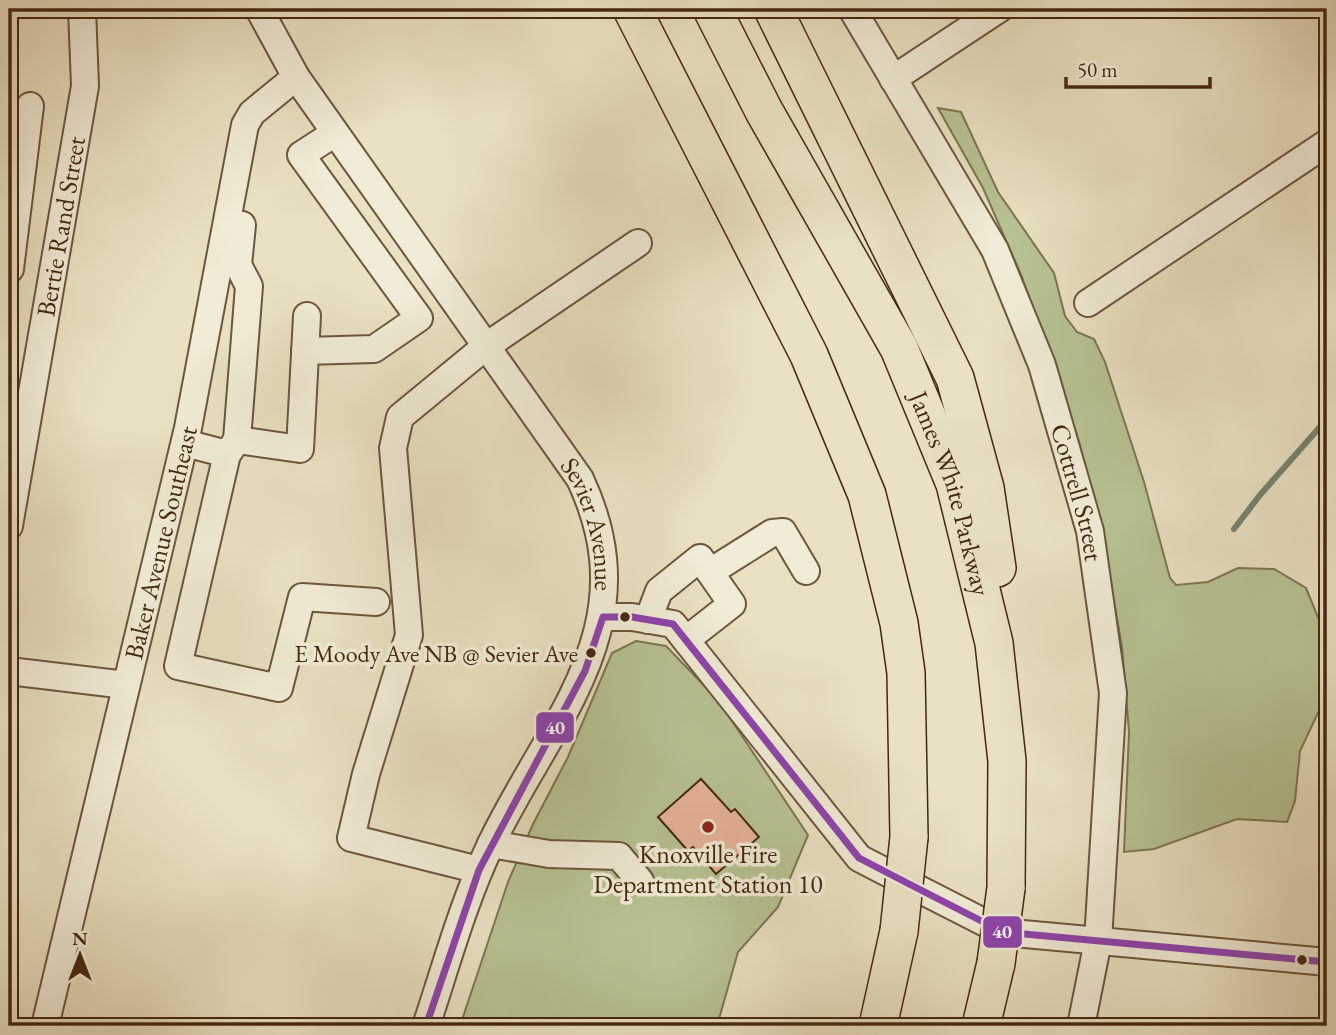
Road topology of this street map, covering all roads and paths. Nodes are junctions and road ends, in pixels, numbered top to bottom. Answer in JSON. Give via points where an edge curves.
{"nodes":[{"id":1,"x":82,"y":9,"type":"edge"},
{"id":2,"x":259,"y":9,"type":"edge"},
{"id":3,"x":632,"y":9,"type":"edge"},
{"id":4,"x":712,"y":9,"type":"edge"},
{"id":5,"x":773,"y":9,"type":"edge"},
{"id":6,"x":852,"y":9,"type":"edge"},
{"id":7,"x":999,"y":9,"type":"edge"},
{"id":8,"x":296,"y":77,"type":"junction"},
{"id":9,"x":893,"y":79,"type":"junction"},
{"id":10,"x":30,"y":106,"type":"dead end"},
{"id":11,"x":252,"y":113,"type":"junction"},
{"id":12,"x":335,"y":134,"type":"junction"},
{"id":13,"x":1327,"y":144,"type":"edge"},
{"id":14,"x":638,"y":243,"type":"dead end"},
{"id":15,"x":9,"y":272,"type":"edge"},
{"id":16,"x":52,"y":276,"type":"junction"},
{"id":17,"x":1088,"y":303,"type":"dead end"},
{"id":18,"x":307,"y":316,"type":"dead end"},
{"id":19,"x":485,"y":347,"type":"junction"},
{"id":20,"x":305,"y":351,"type":"junction"},
{"id":21,"x":185,"y":443,"type":"junction"},
{"id":22,"x":232,"y":447,"type":"junction"},
{"id":23,"x":14,"y":473,"type":"edge"},
{"id":24,"x":9,"y":526,"type":"edge"},
{"id":25,"x":806,"y":571,"type":"dead end"},
{"id":26,"x":710,"y":572,"type":"junction"},
{"id":27,"x":376,"y":602,"type":"dead end"},
{"id":28,"x":603,"y":617,"type":"junction"},
{"id":29,"x":648,"y":620,"type":"junction"},
{"id":30,"x":686,"y":640,"type":"junction"},
{"id":31,"x":9,"y":671,"type":"edge"},
{"id":32,"x":126,"y":685,"type":"junction"},
{"id":33,"x":1007,"y":761,"type":"junction"},
{"id":34,"x":491,"y":844,"type":"junction"},
{"id":35,"x":479,"y":870,"type":"junction"},
{"id":36,"x":640,"y":881,"type":"dead end"},
{"id":37,"x":1098,"y":941,"type":"junction"},
{"id":38,"x":1327,"y":962,"type":"edge"},
{"id":39,"x":46,"y":1026,"type":"edge"},
{"id":40,"x":426,"y":1026,"type":"edge"},
{"id":41,"x":878,"y":1026,"type":"edge"},
{"id":42,"x":981,"y":1026,"type":"edge"},
{"id":43,"x":1080,"y":1026,"type":"edge"}],
"edges":[{"from":1,"to":16,"type":"street","name":"Bertie Rand Street","via":[[85,86]]},
{"from":2,"to":8,"type":"street","name":"Sevier Avenue"},
{"from":3,"to":41,"type":"highway","bridge":true,"via":[[809,355],[867,495],[899,623],[905,673],[909,837],[899,931]]},
{"from":4,"to":33,"type":"highway","name":"James White Parkway","via":[[764,111],[899,348],[955,484],[994,643]]},
{"from":5,"to":33,"type":"highway","via":[[955,378],[985,488],[1004,622]]},
{"from":6,"to":9,"type":"street","name":"Cottrell Street"},
{"from":7,"to":9,"type":"street"},
{"from":8,"to":11,"type":"street"},
{"from":8,"to":12,"type":"street","name":"Sevier Avenue"},
{"from":9,"to":37,"type":"street","name":"Cottrell Street","via":[[995,250],[1042,365],[1090,531],[1113,693]]},
{"from":10,"to":15,"type":"street"},
{"from":11,"to":21,"type":"street","name":"Baker Avenue Southeast","via":[[245,125]]},
{"from":11,"to":22,"type":"street","via":[[238,265],[249,286]]},
{"from":12,"to":19,"type":"street","name":"Sevier Avenue"},
{"from":12,"to":20,"type":"street","via":[[301,155],[419,318],[374,349]]},
{"from":13,"to":17,"type":"street"},
{"from":14,"to":19,"type":"street"},
{"from":15,"to":16,"type":"street"},
{"from":16,"to":23,"type":"street","name":"Bertie Rand Street"},
{"from":18,"to":20,"type":"street"},
{"from":19,"to":28,"type":"street","name":"Sevier Avenue","via":[[580,479],[591,503],[605,557]]},
{"from":19,"to":35,"type":"street","via":[[400,417],[395,434],[409,635],[351,838]]},
{"from":20,"to":22,"type":"street","via":[[300,449]]},
{"from":21,"to":22,"type":"street"},
{"from":21,"to":32,"type":"street","name":"Baker Avenue Southeast"},
{"from":22,"to":27,"type":"street","via":[[178,666],[279,688],[302,597]]},
{"from":23,"to":24,"type":"street","name":"Bertie Rand Street"},
{"from":25,"to":26,"type":"street","via":[[783,533],[772,533]]},
{"from":26,"to":29,"type":"street","via":[[700,558],[659,591]]},
{"from":26,"to":30,"type":"street","via":[[732,604]]},
{"from":28,"to":29,"type":"street","name":"Sevier Avenue"},
{"from":28,"to":34,"type":"street","via":[[585,671]]},
{"from":29,"to":30,"type":"street","name":"Sevier Avenue","via":[[673,624]]},
{"from":30,"to":37,"type":"street","name":"Sevier Avenue","via":[[859,858],[1003,932]]},
{"from":31,"to":32,"type":"street"},
{"from":32,"to":39,"type":"street","name":"Baker Avenue Southeast"},
{"from":33,"to":42,"type":"highway","name":"James White Parkway","bridge":true,"via":[[1006,888],[996,963]]},
{"from":34,"to":35,"type":"street"},
{"from":34,"to":36,"type":"street","via":[[549,854],[619,856]]},
{"from":35,"to":40,"type":"street"},
{"from":37,"to":38,"type":"street","name":"Sevier Avenue"},
{"from":37,"to":43,"type":"street","name":"Cottrell Street"}]}
